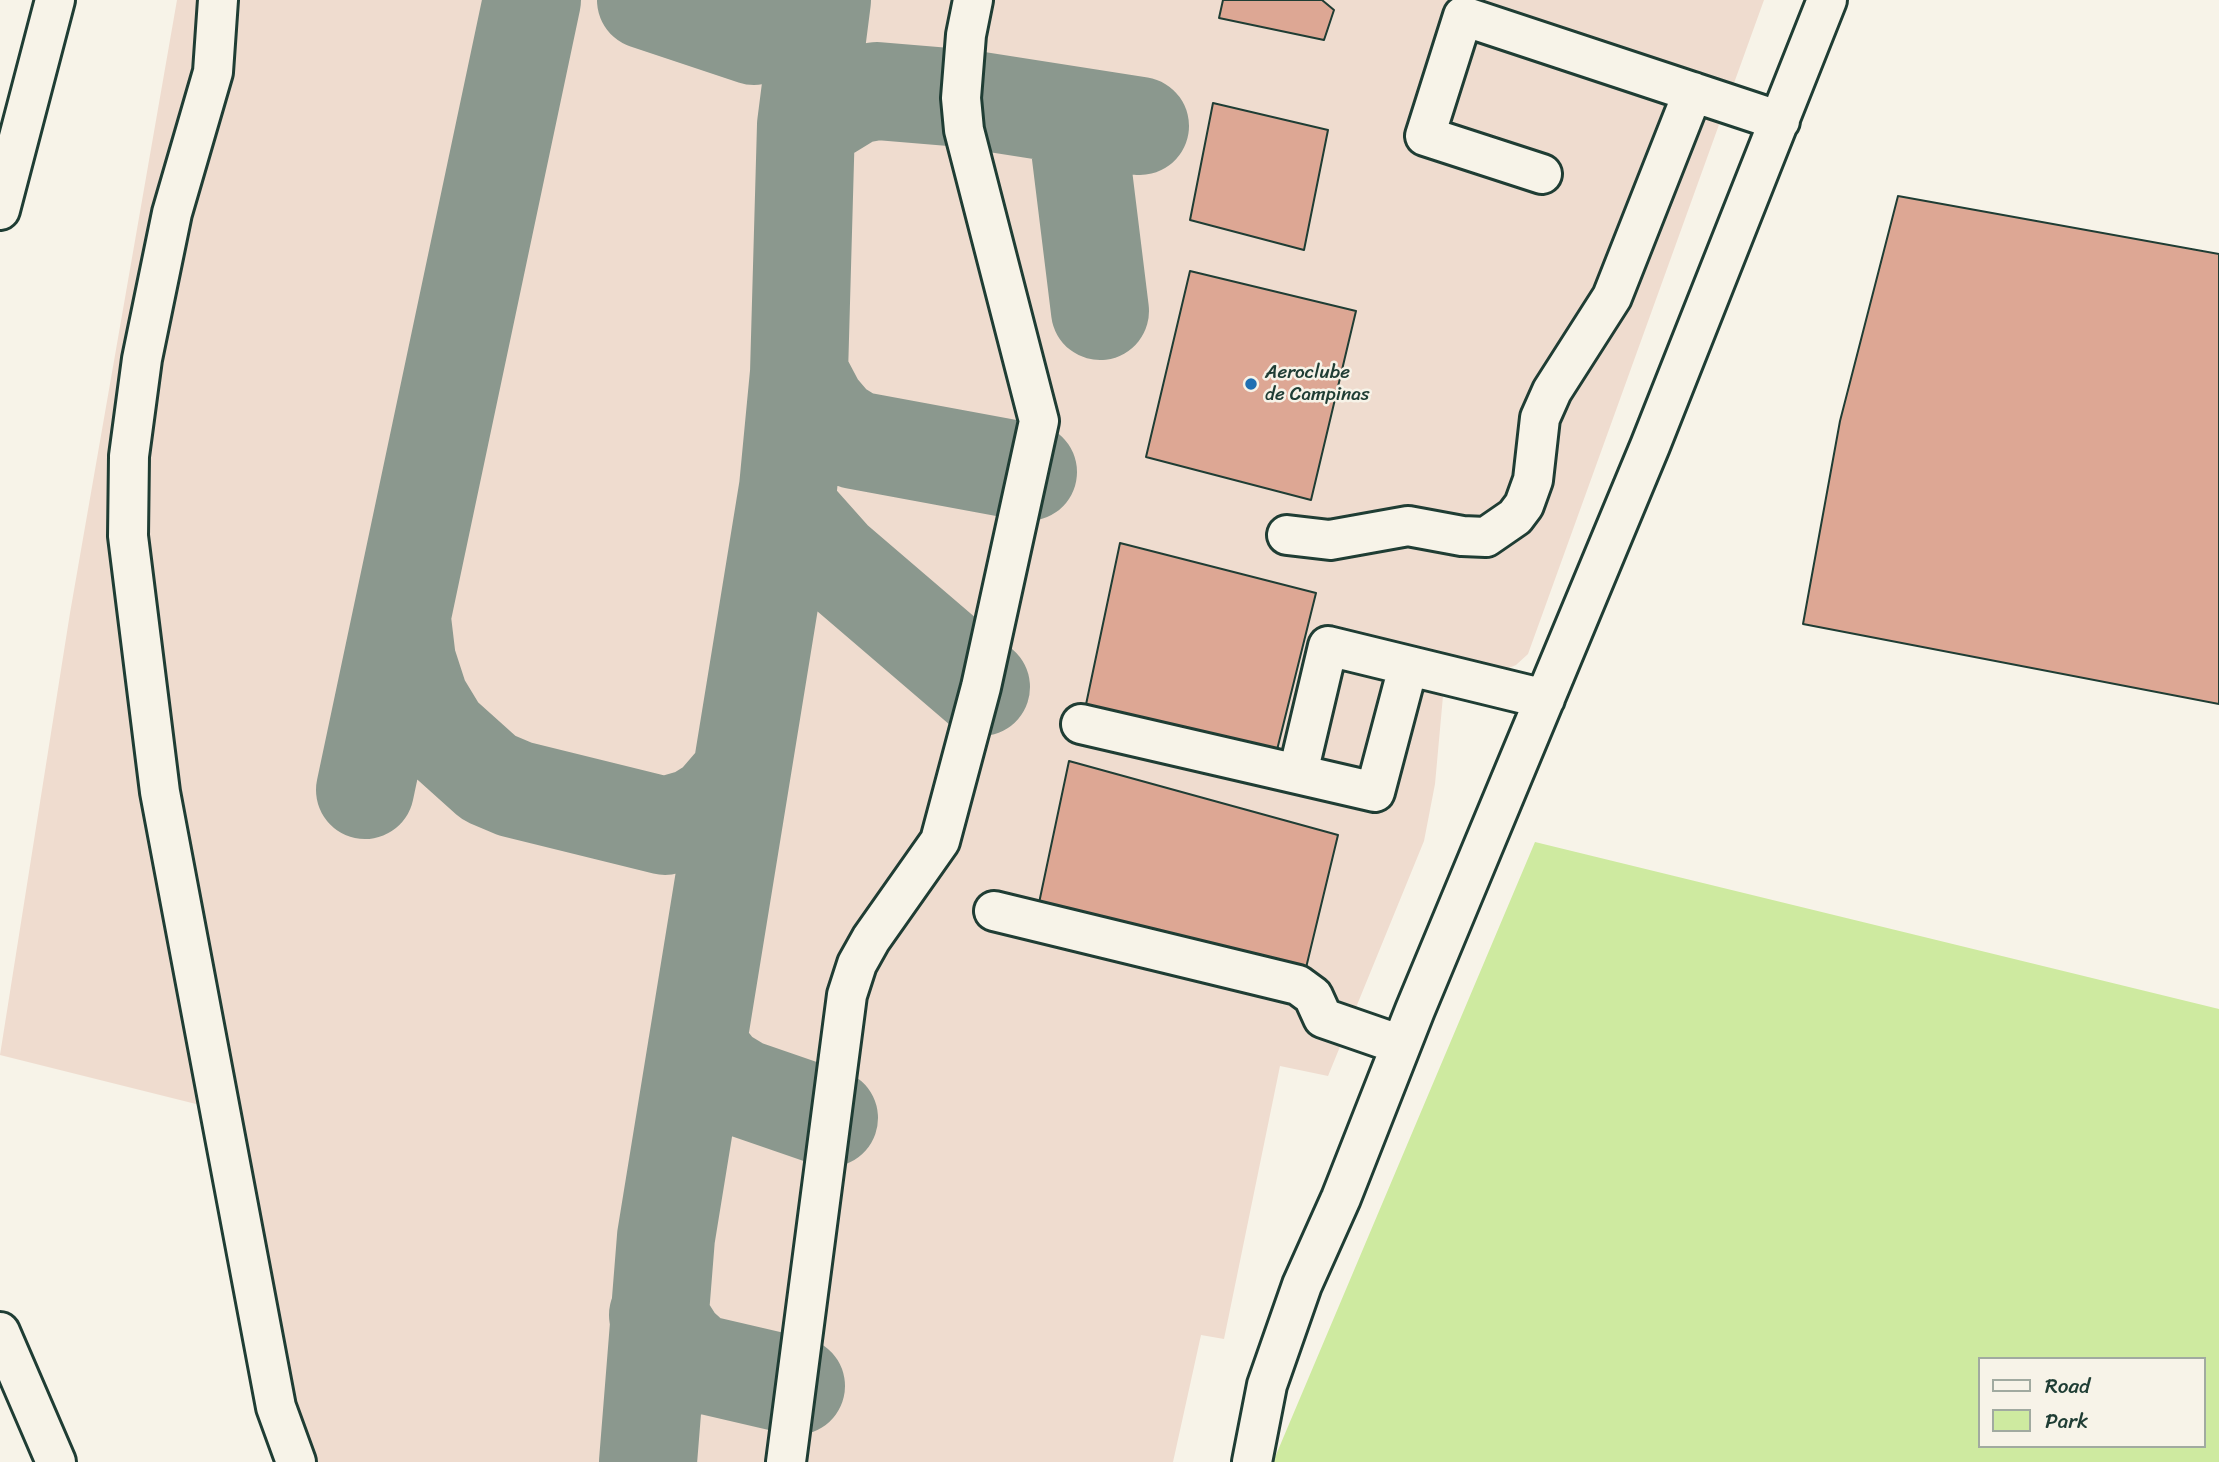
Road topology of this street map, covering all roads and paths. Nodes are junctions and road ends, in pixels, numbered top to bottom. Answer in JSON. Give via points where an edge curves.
{"nodes":[{"id":1,"x":55,"y":0,"type":"edge"},
{"id":2,"x":218,"y":0,"type":"edge"},
{"id":3,"x":973,"y":0,"type":"edge"},
{"id":4,"x":1827,"y":0,"type":"edge"},
{"id":5,"x":1693,"y":92,"type":"junction"},
{"id":6,"x":1780,"y":121,"type":"junction"},
{"id":7,"x":1542,"y":174,"type":"dead end"},
{"id":8,"x":0,"y":210,"type":"edge"},
{"id":9,"x":1287,"y":535,"type":"dead end"},
{"id":10,"x":1408,"y":667,"type":"junction"},
{"id":11,"x":1545,"y":699,"type":"junction"},
{"id":12,"x":1081,"y":724,"type":"dead end"},
{"id":13,"x":1298,"y":773,"type":"junction"},
{"id":14,"x":994,"y":911,"type":"dead end"},
{"id":15,"x":1401,"y":1045,"type":"junction"},
{"id":16,"x":0,"y":1332,"type":"edge"},
{"id":17,"x":56,"y":1462,"type":"edge"},
{"id":18,"x":296,"y":1462,"type":"edge"},
{"id":19,"x":786,"y":1462,"type":"edge"},
{"id":20,"x":1252,"y":1462,"type":"edge"}],
"edges":[{"from":1,"to":8,"type":"street"},
{"from":2,"to":18,"type":"street","via":[[213,72],[172,213],[142,359],[129,456],[128,536],[173,861],[276,1407]]},
{"from":3,"to":19,"type":"street","via":[[961,98],[964,130],[1039,421],[981,687],[940,841],[871,939],[847,995]]},
{"from":4,"to":6,"type":"street"},
{"from":5,"to":6,"type":"street"},
{"from":5,"to":7,"type":"street","via":[[1463,16],[1425,136]]},
{"from":5,"to":9,"type":"street","via":[[1612,297],[1552,391],[1541,418],[1533,480],[1515,517],[1486,537],[1408,526],[1330,540]]},
{"from":6,"to":11,"type":"street"},
{"from":10,"to":11,"type":"street"},
{"from":10,"to":13,"type":"street","via":[[1375,792]]},
{"from":10,"to":13,"type":"street","via":[[1328,646]]},
{"from":11,"to":15,"type":"street"},
{"from":12,"to":13,"type":"street"},
{"from":14,"to":15,"type":"street","via":[[1298,985],[1313,996],[1323,1018]]},
{"from":15,"to":20,"type":"street","via":[[1283,1335],[1267,1385]]},
{"from":16,"to":17,"type":"street"}]}
